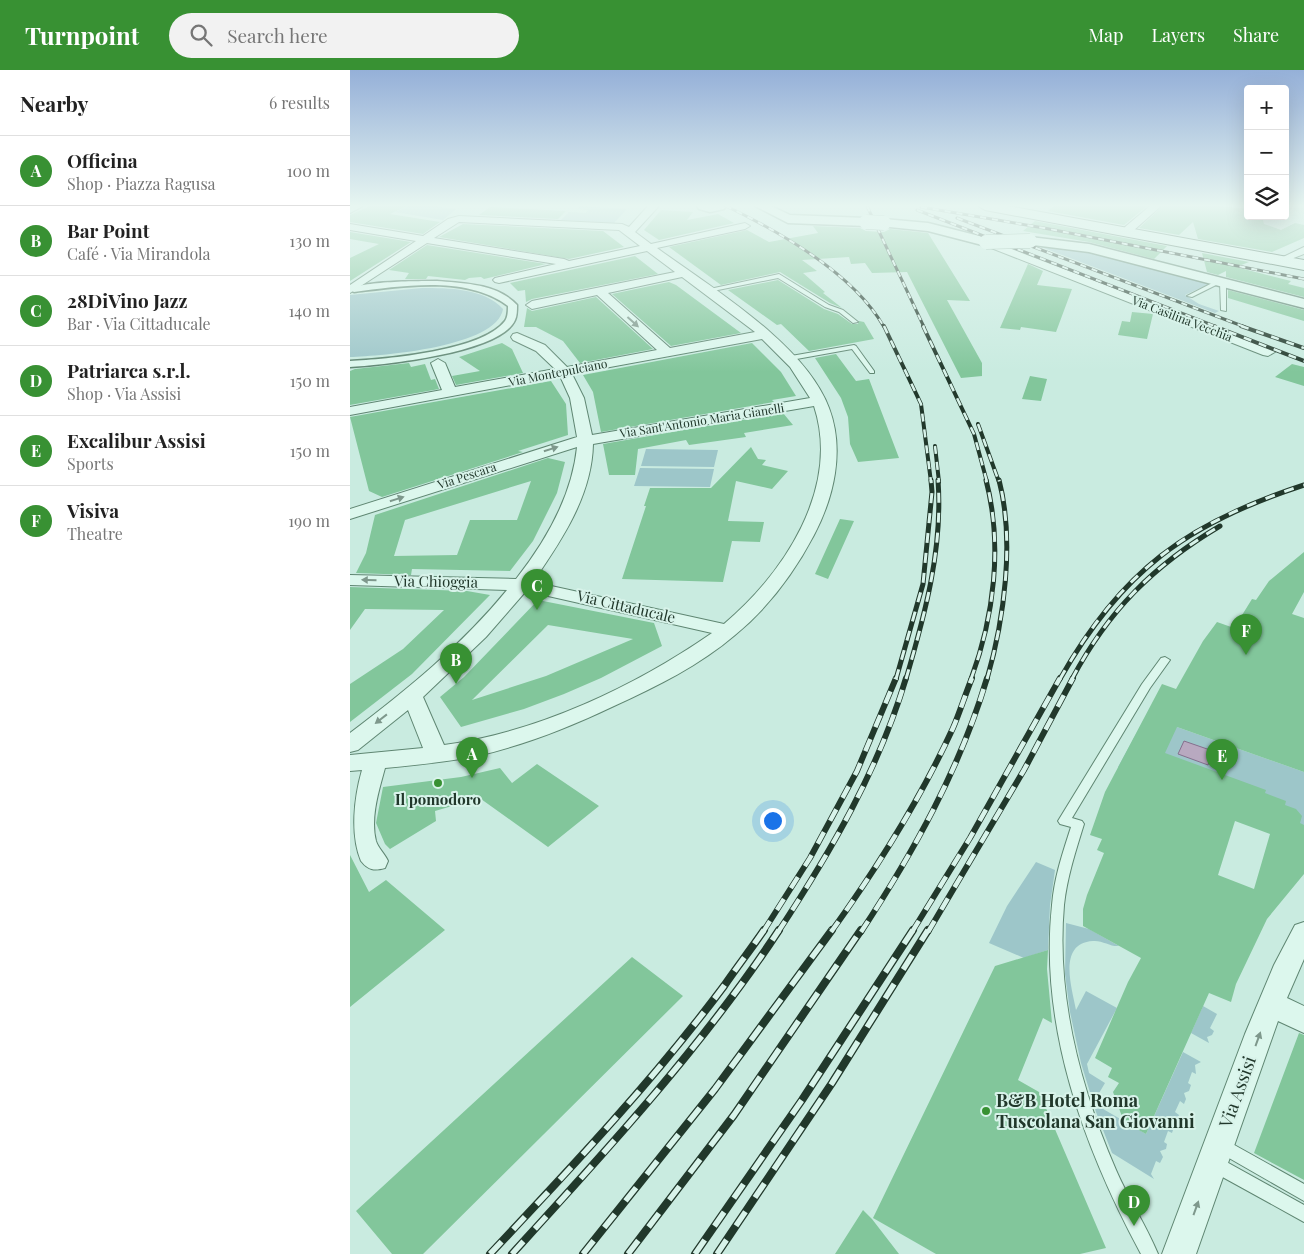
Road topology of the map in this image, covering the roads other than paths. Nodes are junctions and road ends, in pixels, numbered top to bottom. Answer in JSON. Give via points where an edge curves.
{"nodes":[{"id":1,"x":393,"y":261,"type":"edge"},
{"id":2,"x":559,"y":261,"type":"edge"},
{"id":3,"x":589,"y":261,"type":"edge"},
{"id":4,"x":669,"y":261,"type":"edge"},
{"id":5,"x":1035,"y":261,"type":"edge"},
{"id":6,"x":1142,"y":261,"type":"edge"},
{"id":7,"x":1284,"y":261,"type":"edge"},
{"id":8,"x":576,"y":264,"type":"junction"},
{"id":9,"x":1304,"y":265,"type":"edge"},
{"id":10,"x":685,"y":273,"type":"junction"},
{"id":11,"x":499,"y":280,"type":"joint"},
{"id":12,"x":1221,"y":281,"type":"junction"},
{"id":13,"x":478,"y":288,"type":"junction"},
{"id":14,"x":352,"y":289,"type":"edge"},
{"id":15,"x":708,"y":290,"type":"junction"},
{"id":16,"x":599,"y":291,"type":"junction"},
{"id":17,"x":1190,"y":296,"type":"dead end"},
{"id":18,"x":1304,"y":304,"type":"edge"},
{"id":19,"x":532,"y":305,"type":"dead end"},
{"id":20,"x":1224,"y":310,"type":"dead end"},
{"id":21,"x":855,"y":322,"type":"dead end"},
{"id":22,"x":766,"y":334,"type":"junction"},
{"id":23,"x":517,"y":337,"type":"dead end"},
{"id":24,"x":668,"y":352,"type":"junction"},
{"id":25,"x":1268,"y":352,"type":"dead end"},
{"id":26,"x":792,"y":358,"type":"junction"},
{"id":27,"x":438,"y":363,"type":"dead end"},
{"id":28,"x":350,"y":364,"type":"edge"},
{"id":29,"x":564,"y":372,"type":"junction"},
{"id":30,"x":872,"y":372,"type":"dead end"},
{"id":31,"x":450,"y":393,"type":"junction"},
{"id":32,"x":819,"y":401,"type":"junction"},
{"id":33,"x":350,"y":411,"type":"edge"},
{"id":34,"x":585,"y":440,"type":"junction"},
{"id":35,"x":350,"y":514,"type":"edge"},
{"id":36,"x":350,"y":580,"type":"edge"},
{"id":37,"x":522,"y":585,"type":"junction"},
{"id":38,"x":729,"y":631,"type":"junction"},
{"id":39,"x":1165,"y":660,"type":"dead end"},
{"id":40,"x":412,"y":695,"type":"junction"},
{"id":41,"x":350,"y":744,"type":"edge"},
{"id":42,"x":438,"y":754,"type":"junction"},
{"id":43,"x":376,"y":760,"type":"junction"},
{"id":44,"x":350,"y":762,"type":"edge"},
{"id":45,"x":376,"y":861,"type":"dead end"},
{"id":46,"x":1304,"y":934,"type":"edge"},
{"id":47,"x":1272,"y":1004,"type":"junction"},
{"id":48,"x":1304,"y":1020,"type":"edge"},
{"id":49,"x":1216,"y":1153,"type":"junction"},
{"id":50,"x":1304,"y":1193,"type":"edge"},
{"id":51,"x":1304,"y":1214,"type":"edge"},
{"id":52,"x":1150,"y":1254,"type":"edge"},
{"id":53,"x":1179,"y":1254,"type":"edge"}],
"edges":[{"from":1,"to":14,"type":"street"},
{"from":2,"to":8,"type":"street"},
{"from":3,"to":8,"type":"street"},
{"from":4,"to":10,"type":"street"},
{"from":5,"to":25,"type":"street","name":"Via Casilina Vecchia"},
{"from":6,"to":12,"type":"street","name":"Via Casilina Vecchia","bridge":true},
{"from":7,"to":9,"type":"main road"},
{"from":8,"to":11,"type":"street"},
{"from":10,"to":15,"type":"street"},
{"from":10,"to":16,"type":"street"},
{"from":11,"to":13,"type":"street"},
{"from":12,"to":17,"type":"lane"},
{"from":12,"to":18,"type":"street","name":"Via Casilina Vecchia"},
{"from":12,"to":20,"type":"lane"},
{"from":13,"to":14,"type":"street","via":[[423,284]]},
{"from":13,"to":28,"type":"street","via":[[503,296],[513,305],[512,319],[499,331],[480,341],[444,352]]},
{"from":15,"to":21,"type":"lane","via":[[778,276]]},
{"from":15,"to":22,"type":"street"},
{"from":16,"to":19,"type":"street"},
{"from":16,"to":24,"type":"street","one_way":true},
{"from":22,"to":24,"type":"street","name":"Via Montepulciano"},
{"from":22,"to":26,"type":"street"},
{"from":23,"to":29,"type":"street","via":[[546,351]]},
{"from":24,"to":29,"type":"street","name":"Via Montepulciano"},
{"from":26,"to":30,"type":"lane","via":[[854,348]]},
{"from":26,"to":32,"type":"street"},
{"from":27,"to":31,"type":"street"},
{"from":29,"to":31,"type":"street","name":"Via Montepulciano"},
{"from":29,"to":34,"type":"street","via":[[577,398]]},
{"from":31,"to":33,"type":"street","name":"Via Montepulciano"},
{"from":32,"to":34,"type":"street","name":"Via Sant'Antonio Maria Gianelli"},
{"from":32,"to":38,"type":"street","via":[[827,429],[829,453],[829,469],[821,501],[792,560],[767,594]]},
{"from":35,"to":34,"type":"street","name":"Via Pescara","one_way":true},
{"from":34,"to":37,"type":"street","via":[[582,473],[576,491],[552,541]]},
{"from":37,"to":36,"type":"street","name":"Via Chioggia","one_way":true},
{"from":37,"to":38,"type":"street","name":"Via Cittaducale"},
{"from":37,"to":40,"type":"street","via":[[465,650]]},
{"from":38,"to":42,"type":"street","via":[[669,670],[622,695],[541,729],[475,748]]},
{"from":39,"to":52,"type":"lane","via":[[1064,821],[1078,824],[1064,869],[1057,924],[1058,990],[1072,1063],[1084,1105],[1114,1180]]},
{"from":40,"to":41,"type":"street","one_way":true},
{"from":40,"to":42,"type":"street"},
{"from":42,"to":43,"type":"street"},
{"from":43,"to":44,"type":"street"},
{"from":43,"to":45,"type":"street","via":[[362,807],[360,828],[364,849]]},
{"from":46,"to":47,"type":"street","name":"Via Assisi","via":[[1287,965]]},
{"from":47,"to":48,"type":"street"},
{"from":49,"to":47,"type":"street","name":"Via Assisi","one_way":true},
{"from":49,"to":50,"type":"lane"},
{"from":49,"to":51,"type":"lane"},
{"from":53,"to":49,"type":"street","name":"Via Assisi","one_way":true}]}
